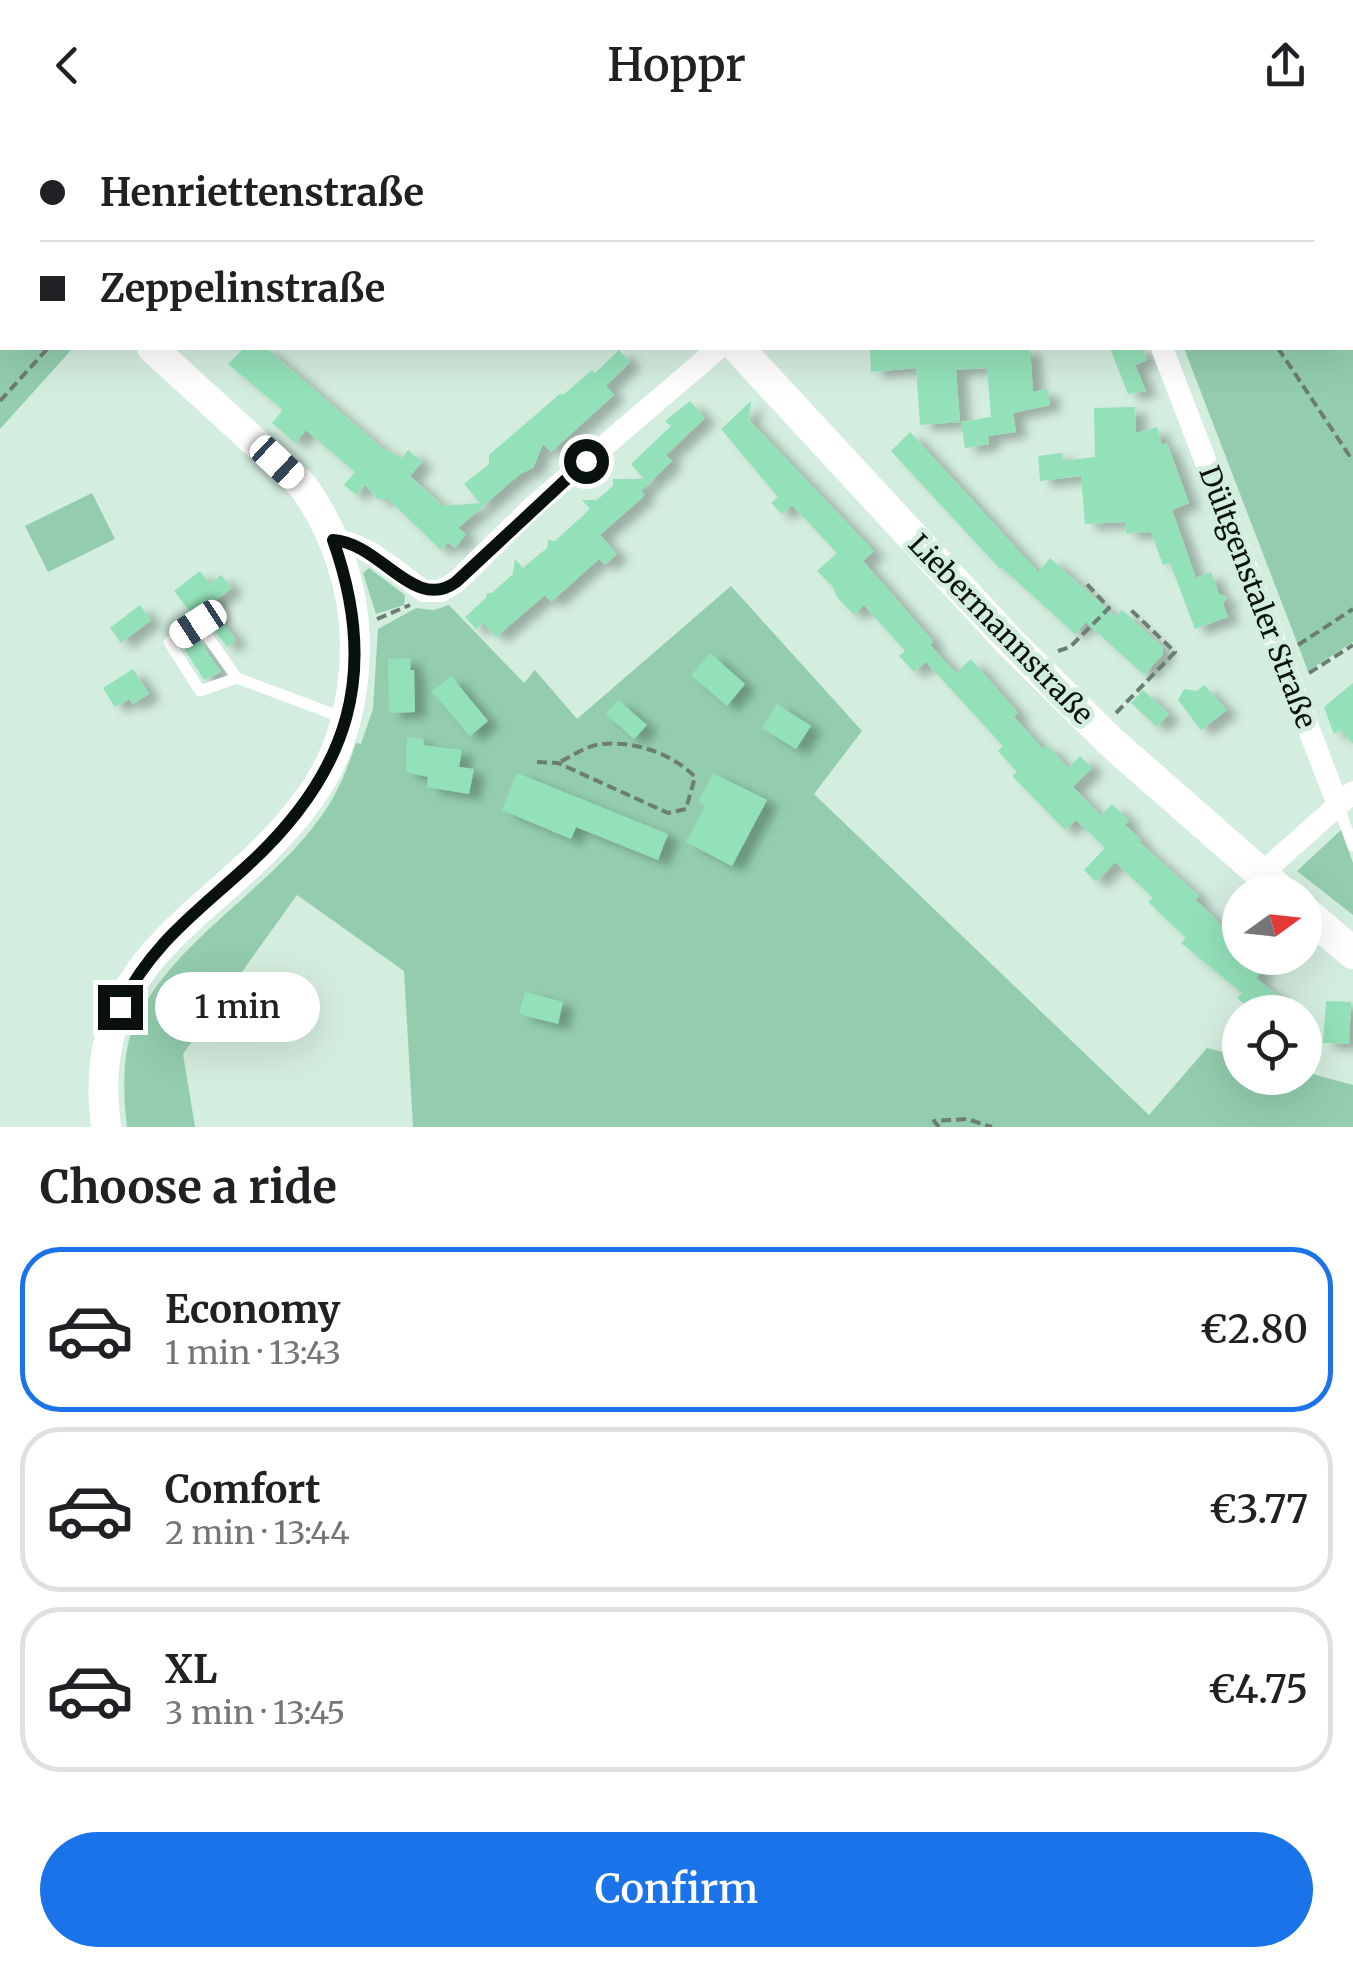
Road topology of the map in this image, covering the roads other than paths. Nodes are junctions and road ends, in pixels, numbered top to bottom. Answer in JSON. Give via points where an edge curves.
{"nodes":[{"id":1,"x":154,"y":350,"type":"edge"},
{"id":2,"x":717,"y":350,"type":"edge"},
{"id":3,"x":740,"y":350,"type":"edge"},
{"id":4,"x":1163,"y":350,"type":"edge"},
{"id":5,"x":333,"y":540,"type":"junction"},
{"id":6,"x":236,"y":678,"type":"junction"},
{"id":7,"x":348,"y":720,"type":"junction"},
{"id":8,"x":1345,"y":798,"type":"edge"},
{"id":9,"x":1353,"y":846,"type":"edge"},
{"id":10,"x":1261,"y":875,"type":"edge"},
{"id":11,"x":1279,"y":875,"type":"edge"},
{"id":12,"x":1322,"y":926,"type":"edge"},
{"id":13,"x":1353,"y":952,"type":"edge"},
{"id":14,"x":106,"y":1127,"type":"edge"}],
"edges":[{"from":1,"to":5,"type":"street","via":[[302,486]]},
{"from":2,"to":5,"type":"street","via":[[441,591],[424,591],[363,549]]},
{"from":3,"to":10,"type":"main road","name":"Liebermannstraße","via":[[1008,640]]},
{"from":4,"to":8,"type":"street","name":"Dültgenstaler Straße","via":[[1292,684]]},
{"from":5,"to":7,"type":"street","via":[[354,626]]},
{"from":6,"to":6,"type":"lane","via":[[200,691],[170,642],[198,624]]},
{"from":6,"to":7,"type":"lane"},
{"from":7,"to":14,"type":"street","via":[[310,799],[137,974],[109,1040]]},
{"from":8,"to":9,"type":"lane","name":"Dültgenstaler Straße"},
{"from":8,"to":11,"type":"street"},
{"from":12,"to":13,"type":"main road"}]}
